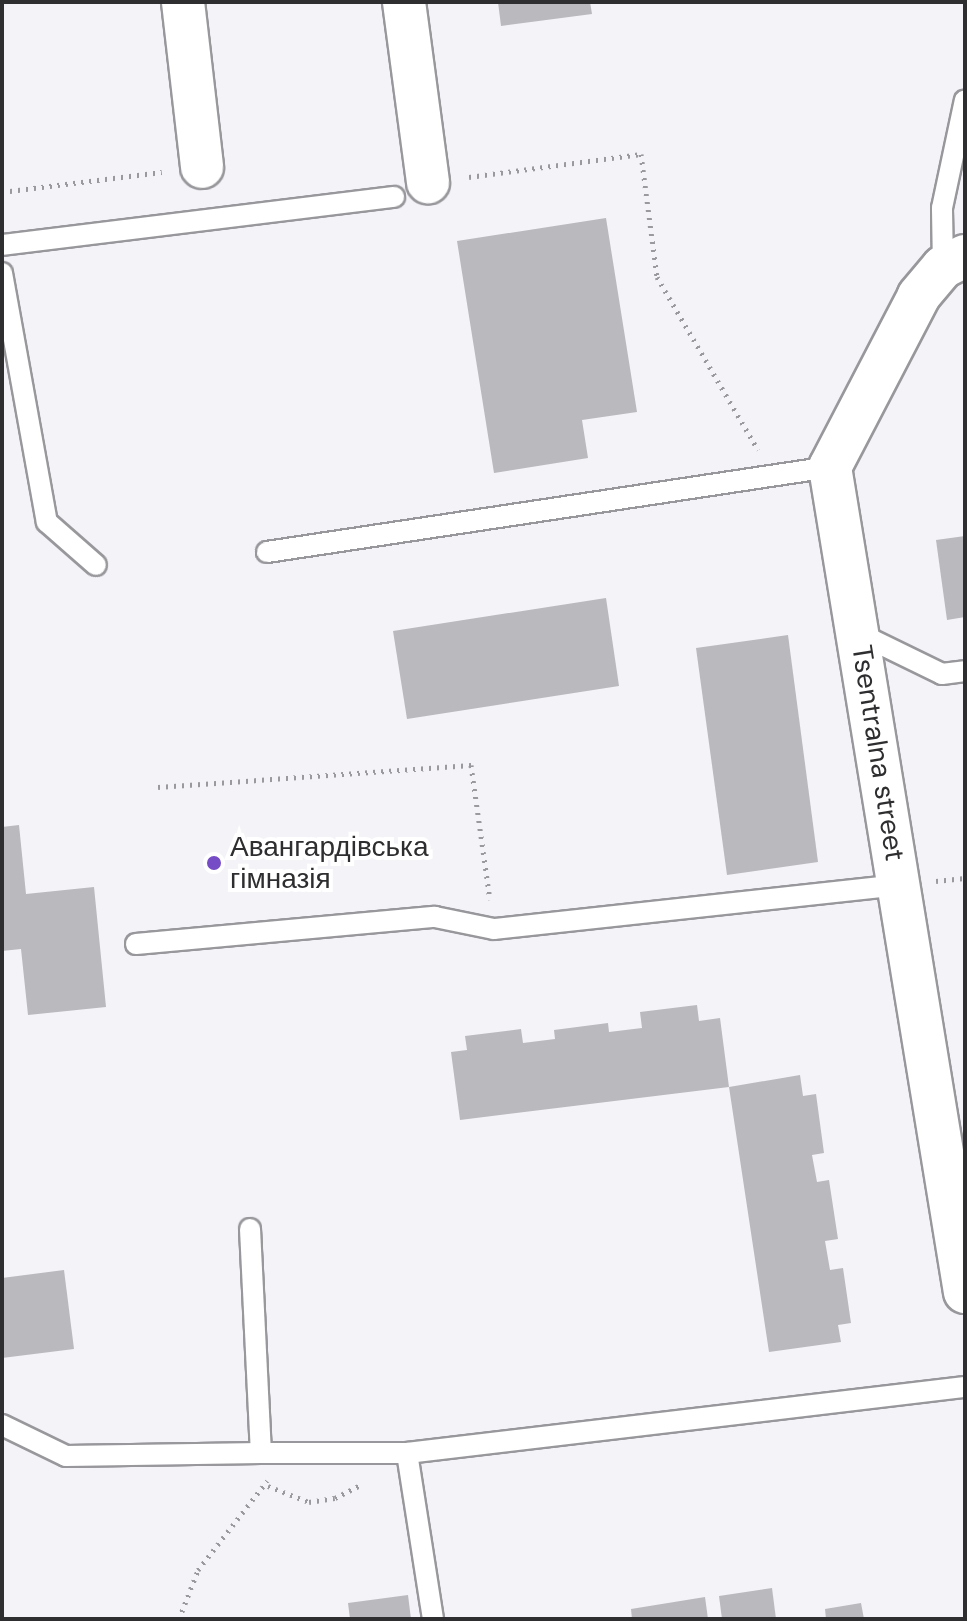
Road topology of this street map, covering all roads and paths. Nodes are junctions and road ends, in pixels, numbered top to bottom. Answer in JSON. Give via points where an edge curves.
{"nodes":[{"id":1,"x":183,"y":2,"type":"edge"},
{"id":2,"x":404,"y":2,"type":"edge"},
{"id":3,"x":965,"y":100,"type":"edge"},
{"id":4,"x":202,"y":167,"type":"joint"},
{"id":5,"x":411,"y":189,"type":"junction"},
{"id":6,"x":2,"y":192,"type":"edge"},
{"id":7,"x":2,"y":245,"type":"edge"},
{"id":8,"x":954,"y":262,"type":"edge"},
{"id":9,"x":2,"y":273,"type":"edge"},
{"id":10,"x":830,"y":467,"type":"junction"},
{"id":11,"x":772,"y":475,"type":"junction"},
{"id":12,"x":267,"y":552,"type":"dead end"},
{"id":13,"x":96,"y":565,"type":"dead end"},
{"id":14,"x":858,"y":633,"type":"junction"},
{"id":15,"x":965,"y":671,"type":"edge"},
{"id":16,"x":158,"y":787,"type":"dead end"},
{"id":17,"x":899,"y":885,"type":"junction"},
{"id":18,"x":494,"y":929,"type":"junction"},
{"id":19,"x":136,"y":944,"type":"dead end"},
{"id":20,"x":250,"y":1229,"type":"dead end"},
{"id":21,"x":965,"y":1292,"type":"edge"},
{"id":22,"x":965,"y":1387,"type":"edge"},
{"id":23,"x":2,"y":1425,"type":"edge"},
{"id":24,"x":261,"y":1453,"type":"junction"},
{"id":25,"x":407,"y":1453,"type":"junction"},
{"id":26,"x":179,"y":1619,"type":"edge"},
{"id":27,"x":433,"y":1619,"type":"edge"}],
"edges":[{"from":1,"to":4,"type":"street"},
{"from":2,"to":5,"type":"street"},
{"from":3,"to":8,"type":"lane","via":[[942,208]]},
{"from":4,"to":6,"type":"path"},
{"from":5,"to":7,"type":"lane"},
{"from":5,"to":11,"type":"path","via":[[641,154],[657,277]]},
{"from":8,"to":10,"type":"street","via":[[919,296]]},
{"from":9,"to":13,"type":"lane","via":[[47,522]]},
{"from":10,"to":11,"type":"lane"},
{"from":10,"to":14,"type":"street","name":"Tsentralna street"},
{"from":11,"to":12,"type":"lane"},
{"from":14,"to":15,"type":"lane","via":[[942,674]]},
{"from":14,"to":17,"type":"street","name":"Tsentralna street"},
{"from":16,"to":18,"type":"path","via":[[471,765]]},
{"from":17,"to":18,"type":"lane"},
{"from":17,"to":21,"type":"street","name":"Tsentralna street"},
{"from":18,"to":19,"type":"lane","via":[[435,917]]},
{"from":20,"to":24,"type":"lane"},
{"from":22,"to":25,"type":"lane"},
{"from":23,"to":24,"type":"lane","via":[[66,1456]]},
{"from":24,"to":25,"type":"lane"},
{"from":24,"to":26,"type":"path","via":[[268,1486],[198,1570]]},
{"from":25,"to":27,"type":"lane"}]}
